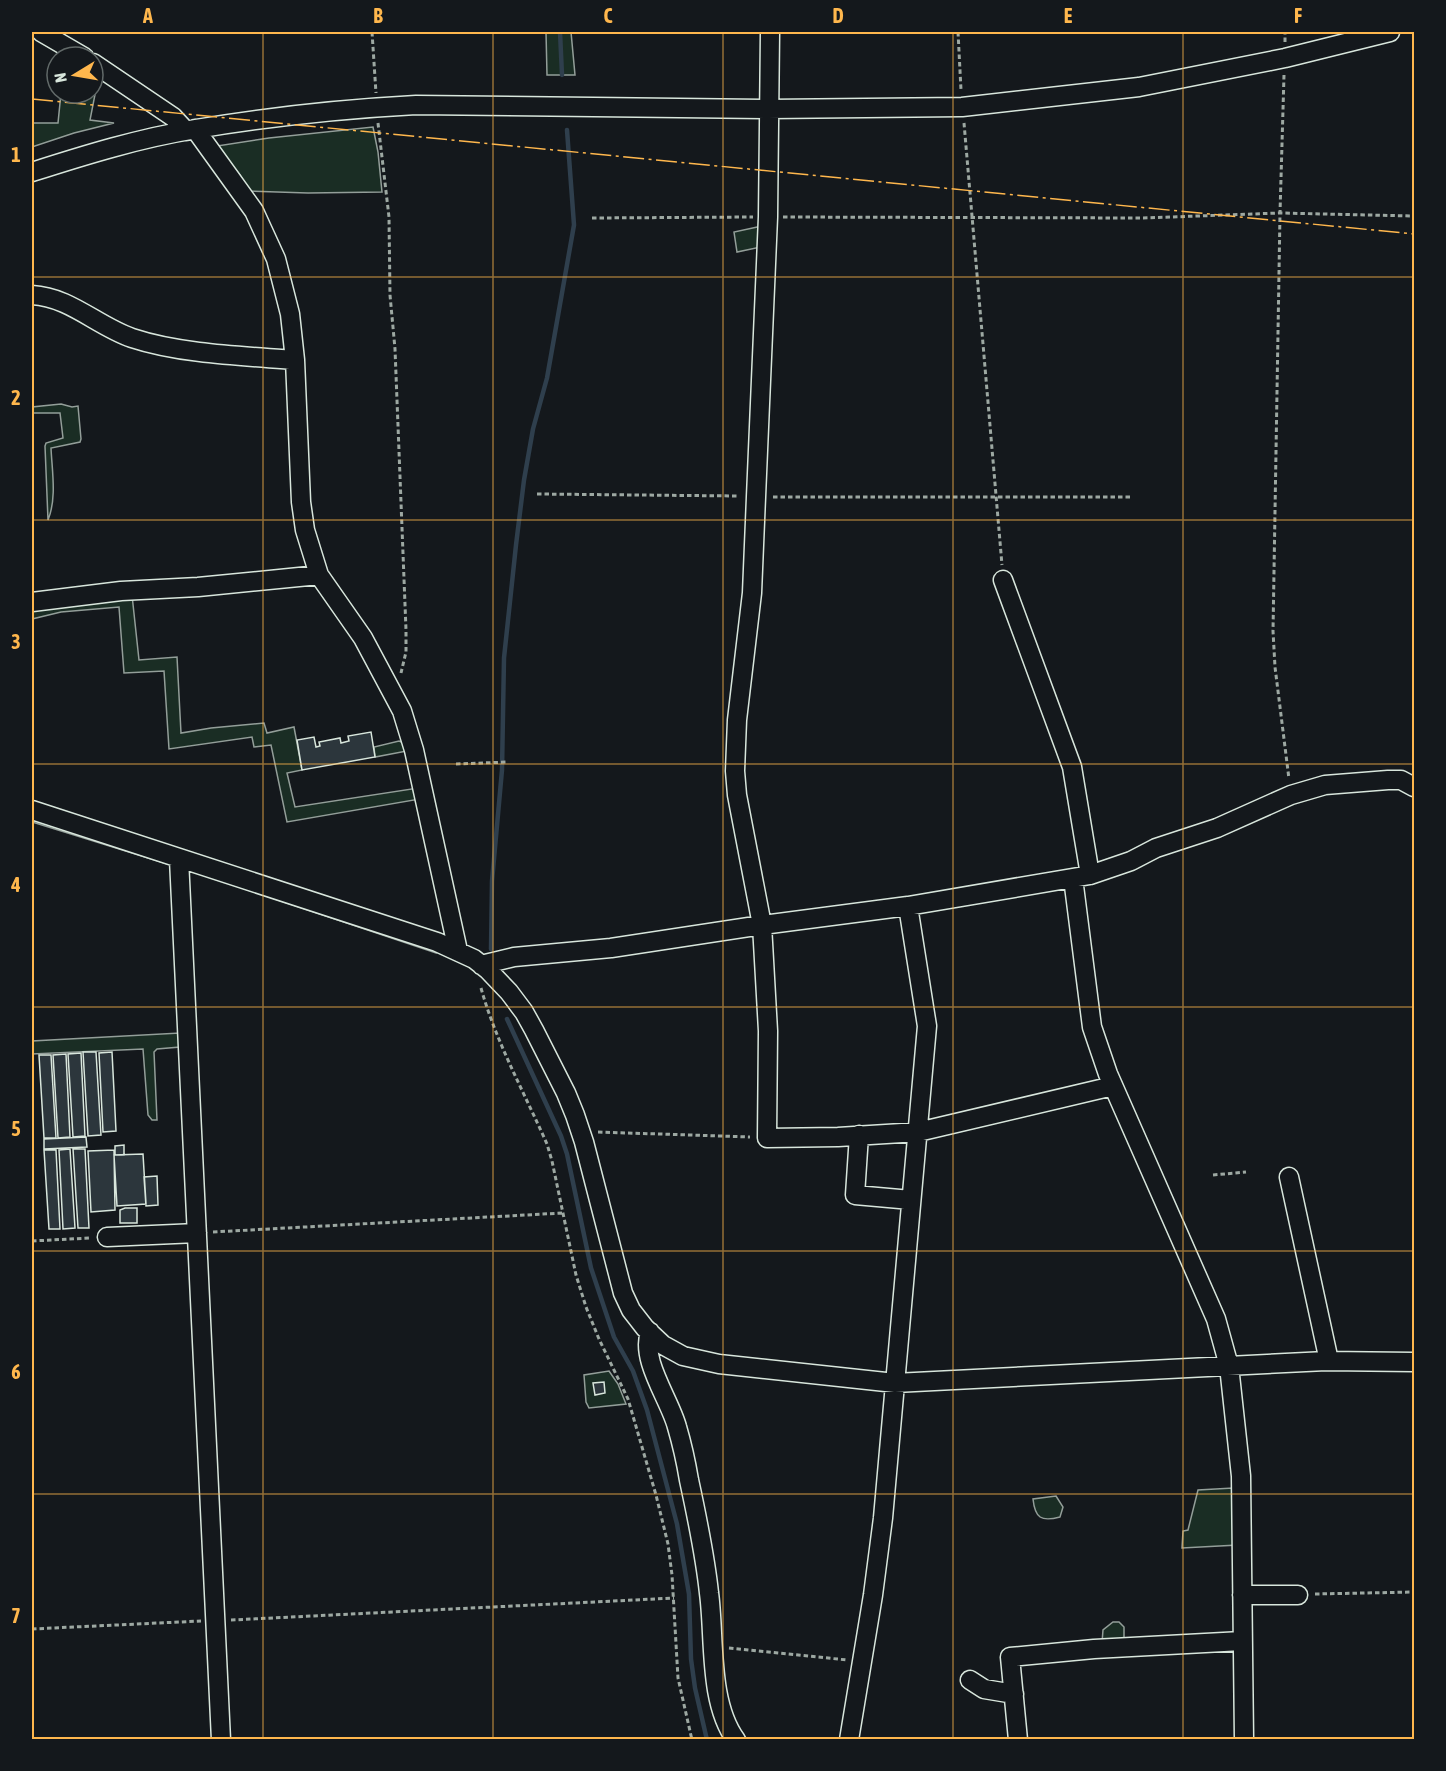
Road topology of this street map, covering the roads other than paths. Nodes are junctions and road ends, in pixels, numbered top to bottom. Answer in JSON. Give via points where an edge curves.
{"nodes":[{"id":1,"x":41,"y":32,"type":"edge"},
{"id":2,"x":770,"y":32,"type":"edge"},
{"id":3,"x":1390,"y":32,"type":"edge"},
{"id":4,"x":63,"y":45,"type":"edge"},
{"id":5,"x":105,"y":71,"type":"edge"},
{"id":6,"x":769,"y":109,"type":"junction"},
{"id":7,"x":191,"y":130,"type":"junction"},
{"id":8,"x":32,"y":172,"type":"edge"},
{"id":9,"x":32,"y":296,"type":"edge"},
{"id":10,"x":295,"y":360,"type":"junction"},
{"id":11,"x":319,"y":575,"type":"junction"},
{"id":12,"x":1003,"y":580,"type":"road end"},
{"id":13,"x":32,"y":602,"type":"edge"},
{"id":14,"x":1414,"y":787,"type":"edge"},
{"id":15,"x":32,"y":810,"type":"edge"},
{"id":16,"x":179,"y":859,"type":"junction"},
{"id":17,"x":1082,"y":877,"type":"junction"},
{"id":18,"x":908,"y":906,"type":"junction"},
{"id":19,"x":762,"y":925,"type":"junction"},
{"id":20,"x":458,"y":951,"type":"junction"},
{"id":21,"x":481,"y":965,"type":"junction"},
{"id":22,"x":1113,"y":1086,"type":"junction"},
{"id":23,"x":918,"y":1131,"type":"junction"},
{"id":24,"x":859,"y":1136,"type":"junction"},
{"id":25,"x":1289,"y":1177,"type":"dead end"},
{"id":26,"x":911,"y":1200,"type":"junction"},
{"id":27,"x":196,"y":1233,"type":"junction"},
{"id":28,"x":107,"y":1237,"type":"road end"},
{"id":29,"x":650,"y":1332,"type":"junction"},
{"id":30,"x":1329,"y":1361,"type":"junction"},
{"id":31,"x":1414,"y":1362,"type":"edge"},
{"id":32,"x":1230,"y":1366,"type":"junction"},
{"id":33,"x":895,"y":1383,"type":"junction"},
{"id":34,"x":1298,"y":1595,"type":"road end"},
{"id":35,"x":1242,"y":1596,"type":"junction"},
{"id":36,"x":1242,"y":1641,"type":"junction"},
{"id":37,"x":969,"y":1680,"type":"dead end"},
{"id":38,"x":1014,"y":1694,"type":"junction"},
{"id":39,"x":221,"y":1740,"type":"edge"},
{"id":40,"x":736,"y":1740,"type":"edge"},
{"id":41,"x":849,"y":1740,"type":"edge"},
{"id":42,"x":1018,"y":1740,"type":"edge"},
{"id":43,"x":1244,"y":1740,"type":"edge"}],
"edges":[{"from":1,"to":4,"type":"street"},
{"from":2,"to":6,"type":"street"},
{"from":3,"to":6,"type":"street","via":[[1139,87],[962,107]]},
{"from":5,"to":7,"type":"street"},
{"from":6,"to":7,"type":"street","via":[[426,105],[377,107]]},
{"from":6,"to":19,"type":"street","via":[[751,603],[735,771]]},
{"from":7,"to":8,"type":"street"},
{"from":7,"to":10,"type":"street","via":[[238,188],[265,234],[290,314]]},
{"from":9,"to":10,"type":"street","via":[[57,300],[119,333],[149,342]]},
{"from":10,"to":11,"type":"street","via":[[301,502]]},
{"from":11,"to":13,"type":"street"},
{"from":11,"to":20,"type":"street","via":[[363,638],[392,689],[411,737]]},
{"from":12,"to":17,"type":"street","via":[[1072,767]]},
{"from":14,"to":17,"type":"street","via":[[1401,780],[1324,785]]},
{"from":15,"to":16,"type":"street"},
{"from":16,"to":20,"type":"street"},
{"from":16,"to":27,"type":"street"},
{"from":17,"to":18,"type":"street"},
{"from":17,"to":22,"type":"street","via":[[1092,1027]]},
{"from":18,"to":19,"type":"street"},
{"from":18,"to":23,"type":"street","via":[[927,1026]]},
{"from":19,"to":21,"type":"street","via":[[611,948],[514,957]]},
{"from":19,"to":24,"type":"street","via":[[768,1032],[767,1138]]},
{"from":20,"to":21,"type":"street"},
{"from":21,"to":29,"type":"street","via":[[524,1012],[566,1093],[580,1131],[622,1293],[639,1322]]},
{"from":22,"to":23,"type":"street"},
{"from":22,"to":32,"type":"street","via":[[1216,1318]]},
{"from":23,"to":24,"type":"street"},
{"from":23,"to":26,"type":"street"},
{"from":24,"to":26,"type":"street","via":[[855,1195]]},
{"from":25,"to":30,"type":"street"},
{"from":26,"to":33,"type":"street"},
{"from":27,"to":28,"type":"street"},
{"from":27,"to":39,"type":"street"},
{"from":29,"to":33,"type":"street","via":[[683,1356],[719,1364]]},
{"from":29,"to":40,"type":"street","via":[[647,1349],[678,1427],[692,1492],[709,1592],[720,1701],[729,1731]]},
{"from":30,"to":31,"type":"street"},
{"from":30,"to":32,"type":"street"},
{"from":32,"to":33,"type":"street"},
{"from":32,"to":35,"type":"street","via":[[1241,1476]]},
{"from":33,"to":41,"type":"street","via":[[883,1518]]},
{"from":34,"to":35,"type":"street"},
{"from":35,"to":36,"type":"street"},
{"from":36,"to":38,"type":"street","via":[[1010,1657]]},
{"from":36,"to":43,"type":"street"},
{"from":37,"to":38,"type":"street","via":[[984,1689]]},
{"from":38,"to":42,"type":"street"}]}
